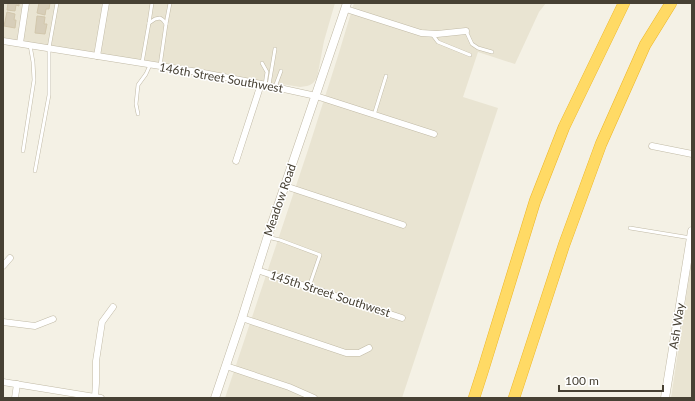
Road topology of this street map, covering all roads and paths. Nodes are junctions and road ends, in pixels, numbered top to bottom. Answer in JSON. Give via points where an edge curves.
{"nodes":[{"id":1,"x":26,"y":3,"type":"edge"},
{"id":2,"x":57,"y":3,"type":"edge"},
{"id":3,"x":106,"y":3,"type":"edge"},
{"id":4,"x":152,"y":3,"type":"edge"},
{"id":5,"x":170,"y":3,"type":"edge"},
{"id":6,"x":624,"y":3,"type":"edge"},
{"id":7,"x":671,"y":3,"type":"edge"},
{"id":8,"x":347,"y":6,"type":"edge"},
{"id":9,"x":148,"y":23,"type":"junction"},
{"id":10,"x":166,"y":24,"type":"junction"},
{"id":11,"x":466,"y":31,"type":"joint"},
{"id":12,"x":432,"y":34,"type":"junction"},
{"id":13,"x":3,"y":41,"type":"edge"},
{"id":14,"x":20,"y":43,"type":"junction"},
{"id":15,"x":30,"y":45,"type":"junction"},
{"id":16,"x":49,"y":48,"type":"junction"},
{"id":17,"x":275,"y":49,"type":"dead end"},
{"id":18,"x":492,"y":52,"type":"dead end"},
{"id":19,"x":470,"y":55,"type":"dead end"},
{"id":20,"x":97,"y":56,"type":"junction"},
{"id":21,"x":262,"y":63,"type":"dead end"},
{"id":22,"x":142,"y":64,"type":"junction"},
{"id":23,"x":150,"y":65,"type":"junction"},
{"id":24,"x":160,"y":66,"type":"junction"},
{"id":25,"x":281,"y":71,"type":"dead end"},
{"id":26,"x":386,"y":76,"type":"dead end"},
{"id":27,"x":267,"y":85,"type":"junction"},
{"id":28,"x":316,"y":96,"type":"junction"},
{"id":29,"x":138,"y":114,"type":"dead end"},
{"id":30,"x":374,"y":115,"type":"junction"},
{"id":31,"x":434,"y":134,"type":"dead end"},
{"id":32,"x":652,"y":146,"type":"dead end"},
{"id":33,"x":23,"y":151,"type":"dead end"},
{"id":34,"x":692,"y":154,"type":"edge"},
{"id":35,"x":236,"y":161,"type":"dead end"},
{"id":36,"x":35,"y":171,"type":"dead end"},
{"id":37,"x":285,"y":186,"type":"junction"},
{"id":38,"x":403,"y":225,"type":"dead end"},
{"id":39,"x":630,"y":228,"type":"dead end"},
{"id":40,"x":691,"y":234,"type":"edge"},
{"id":41,"x":268,"y":237,"type":"junction"},
{"id":42,"x":10,"y":258,"type":"dead end"},
{"id":43,"x":3,"y":266,"type":"edge"},
{"id":44,"x":257,"y":270,"type":"junction"},
{"id":45,"x":309,"y":287,"type":"junction"},
{"id":46,"x":113,"y":307,"type":"dead end"},
{"id":47,"x":242,"y":318,"type":"junction"},
{"id":48,"x":402,"y":318,"type":"dead end"},
{"id":49,"x":53,"y":319,"type":"dead end"},
{"id":50,"x":3,"y":322,"type":"edge"},
{"id":51,"x":369,"y":348,"type":"dead end"},
{"id":52,"x":226,"y":366,"type":"junction"},
{"id":53,"x":3,"y":382,"type":"edge"},
{"id":54,"x":17,"y":384,"type":"junction"},
{"id":55,"x":15,"y":398,"type":"edge"},
{"id":56,"x":98,"y":398,"type":"edge"},
{"id":57,"x":215,"y":398,"type":"edge"},
{"id":58,"x":314,"y":398,"type":"edge"},
{"id":59,"x":474,"y":398,"type":"edge"},
{"id":60,"x":514,"y":398,"type":"edge"},
{"id":61,"x":665,"y":398,"type":"edge"}],
"edges":[{"from":1,"to":14,"type":"street"},
{"from":2,"to":16,"type":"lane"},
{"from":3,"to":20,"type":"street"},
{"from":4,"to":9,"type":"lane"},
{"from":5,"to":10,"type":"lane"},
{"from":6,"to":59,"type":"highway","via":[[564,127],[535,200]]},
{"from":7,"to":60,"type":"highway","via":[[645,44],[601,144],[564,245]]},
{"from":8,"to":12,"type":"street","via":[[421,33]]},
{"from":8,"to":28,"type":"street","name":"Meadow Road"},
{"from":9,"to":10,"type":"lane","via":[[160,18]]},
{"from":9,"to":22,"type":"lane"},
{"from":10,"to":24,"type":"lane"},
{"from":11,"to":12,"type":"street"},
{"from":11,"to":18,"type":"lane","via":[[472,44]]},
{"from":12,"to":19,"type":"lane","via":[[438,42]]},
{"from":13,"to":14,"type":"street","name":"146th Street Southwest"},
{"from":14,"to":15,"type":"street","name":"146th Street Southwest"},
{"from":15,"to":16,"type":"street","name":"146th Street Southwest"},
{"from":15,"to":33,"type":"lane","via":[[34,62],[34,80]]},
{"from":16,"to":20,"type":"street","name":"146th Street Southwest"},
{"from":16,"to":36,"type":"lane","via":[[49,95]]},
{"from":17,"to":27,"type":"lane"},
{"from":20,"to":22,"type":"street","name":"146th Street Southwest"},
{"from":21,"to":27,"type":"lane","via":[[267,72]]},
{"from":22,"to":23,"type":"street","name":"146th Street Southwest"},
{"from":23,"to":24,"type":"street","name":"146th Street Southwest"},
{"from":23,"to":29,"type":"lane","via":[[138,85]]},
{"from":24,"to":27,"type":"street","name":"146th Street Southwest"},
{"from":25,"to":27,"type":"lane"},
{"from":26,"to":30,"type":"lane"},
{"from":27,"to":28,"type":"street","name":"146th Street Southwest"},
{"from":27,"to":35,"type":"street"},
{"from":28,"to":30,"type":"street","name":"146th Street Southwest"},
{"from":28,"to":37,"type":"street","name":"Meadow Road"},
{"from":30,"to":31,"type":"street","name":"146th Street Southwest"},
{"from":32,"to":34,"type":"street"},
{"from":37,"to":38,"type":"street"},
{"from":37,"to":41,"type":"street","name":"Meadow Road"},
{"from":39,"to":40,"type":"lane"},
{"from":40,"to":61,"type":"street","name":"Ash Way"},
{"from":41,"to":44,"type":"street","name":"Meadow Road"},
{"from":41,"to":45,"type":"lane","via":[[320,255]]},
{"from":42,"to":43,"type":"street"},
{"from":44,"to":45,"type":"street","name":"145th Street Southwest"},
{"from":44,"to":47,"type":"street","name":"Meadow Road"},
{"from":45,"to":48,"type":"street","name":"145th Street Southwest"},
{"from":46,"to":56,"type":"street","via":[[102,322],[95,375]]},
{"from":47,"to":51,"type":"street","via":[[346,353],[359,353]]},
{"from":47,"to":52,"type":"street","name":"Meadow Road"},
{"from":49,"to":50,"type":"street","via":[[35,326]]},
{"from":52,"to":57,"type":"street","name":"Meadow Road"},
{"from":52,"to":58,"type":"street","via":[[289,386]]},
{"from":53,"to":54,"type":"street"},
{"from":54,"to":55,"type":"street"},
{"from":54,"to":56,"type":"street"}]}
